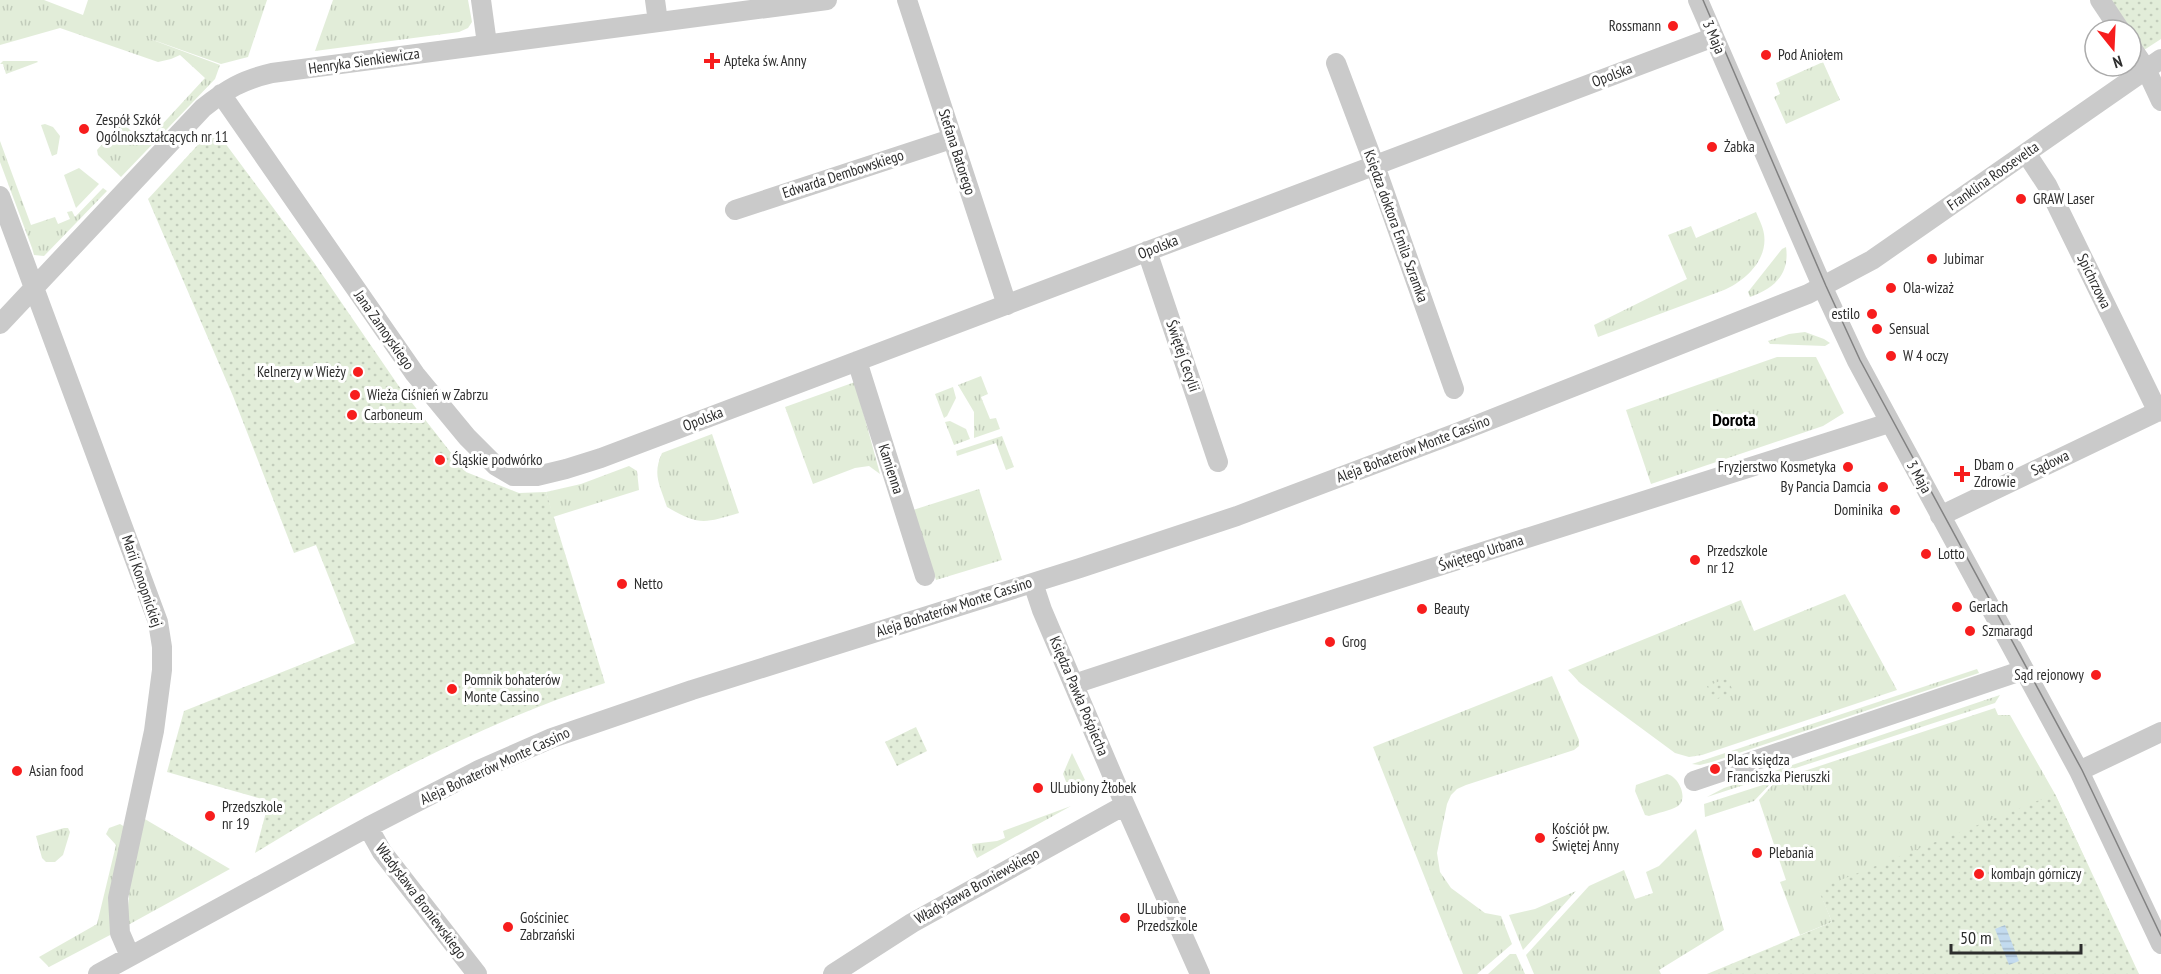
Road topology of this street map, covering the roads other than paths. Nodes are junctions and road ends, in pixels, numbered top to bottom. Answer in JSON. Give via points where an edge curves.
{"nodes":[{"id":1,"x":480,"y":0,"type":"edge"},
{"id":2,"x":655,"y":0,"type":"edge"},
{"id":3,"x":827,"y":0,"type":"edge"},
{"id":4,"x":907,"y":0,"type":"edge"},
{"id":5,"x":1698,"y":0,"type":"edge"},
{"id":6,"x":2100,"y":0,"type":"edge"},
{"id":7,"x":2112,"y":18,"type":"edge"},
{"id":8,"x":658,"y":22,"type":"junction"},
{"id":9,"x":1714,"y":37,"type":"junction"},
{"id":10,"x":487,"y":44,"type":"junction"},
{"id":11,"x":1336,"y":63,"type":"dead end"},
{"id":12,"x":2154,"y":64,"type":"edge"},
{"id":13,"x":221,"y":94,"type":"junction"},
{"id":14,"x":2161,"y":101,"type":"edge"},
{"id":15,"x":951,"y":139,"type":"junction"},
{"id":16,"x":2026,"y":153,"type":"junction"},
{"id":17,"x":1374,"y":165,"type":"junction"},
{"id":18,"x":0,"y":196,"type":"edge"},
{"id":19,"x":735,"y":210,"type":"dead end"},
{"id":20,"x":1147,"y":251,"type":"junction"},
{"id":21,"x":36,"y":287,"type":"junction"},
{"id":22,"x":1823,"y":288,"type":"junction"},
{"id":23,"x":1007,"y":305,"type":"junction"},
{"id":24,"x":0,"y":324,"type":"edge"},
{"id":25,"x":857,"y":361,"type":"junction"},
{"id":26,"x":1454,"y":389,"type":"dead end"},
{"id":27,"x":2160,"y":411,"type":"edge"},
{"id":28,"x":1889,"y":423,"type":"junction"},
{"id":29,"x":601,"y":458,"type":"joint"},
{"id":30,"x":1218,"y":462,"type":"dead end"},
{"id":31,"x":1940,"y":516,"type":"junction"},
{"id":32,"x":925,"y":576,"type":"dead end"},
{"id":33,"x":1032,"y":583,"type":"junction"},
{"id":34,"x":2024,"y":670,"type":"junction"},
{"id":35,"x":1074,"y":684,"type":"junction"},
{"id":36,"x":2161,"y":732,"type":"edge"},
{"id":37,"x":2079,"y":771,"type":"junction"},
{"id":38,"x":1694,"y":782,"type":"dead end"},
{"id":39,"x":1125,"y":805,"type":"junction"},
{"id":40,"x":368,"y":827,"type":"junction"},
{"id":41,"x":2161,"y":944,"type":"edge"},
{"id":42,"x":130,"y":956,"type":"junction"},
{"id":43,"x":102,"y":973,"type":"edge"},
{"id":44,"x":477,"y":974,"type":"edge"},
{"id":45,"x":833,"y":974,"type":"edge"},
{"id":46,"x":1200,"y":974,"type":"edge"}],
"edges":[{"from":1,"to":10,"type":"street"},
{"from":2,"to":8,"type":"street"},
{"from":3,"to":8,"type":"street","name":"Henryka Sienkiewicza"},
{"from":4,"to":15,"type":"street","name":"Stefana Batorego"},
{"from":5,"to":9,"type":"street","name":"3 Maja"},
{"from":6,"to":7,"type":"street"},
{"from":8,"to":10,"type":"street","name":"Henryka Sienkiewicza"},
{"from":9,"to":17,"type":"street","name":"Opolska"},
{"from":9,"to":22,"type":"street","name":"3 Maja"},
{"from":10,"to":13,"type":"street","name":"Henryka Sienkiewicza","via":[[272,73],[246,79]]},
{"from":11,"to":17,"type":"street","name":"Księdza doktora Emila Szramka"},
{"from":12,"to":14,"type":"street"},
{"from":12,"to":16,"type":"street","name":"Franklina Roosevelta"},
{"from":13,"to":21,"type":"street","name":"Henryka Sienkiewicza","via":[[139,174]]},
{"from":13,"to":29,"type":"street","name":"Jana Zamoyskiego","via":[[415,374],[496,466],[513,476],[537,476]]},
{"from":15,"to":19,"type":"street","name":"Edwarda Dembowskiego"},
{"from":15,"to":23,"type":"street","name":"Stefana Batorego"},
{"from":16,"to":22,"type":"street","name":"Franklina Roosevelta","via":[[1872,260]]},
{"from":16,"to":27,"type":"street","name":"Spichrzowa","via":[[2047,185]]},
{"from":17,"to":20,"type":"street","name":"Opolska"},
{"from":17,"to":26,"type":"street","name":"Księdza doktora Emila Szramka"},
{"from":18,"to":21,"type":"street","name":"Marii Konopnickiej"},
{"from":20,"to":23,"type":"street","name":"Opolska"},
{"from":20,"to":30,"type":"street","name":"Świętej Cecylii"},
{"from":21,"to":24,"type":"street","name":"Henryka Sienkiewicza"},
{"from":21,"to":42,"type":"street","name":"Marii Konopnickiej","via":[[158,622],[162,647],[154,731],[118,898],[120,933]]},
{"from":22,"to":28,"type":"street","name":"3 Maja"},
{"from":22,"to":33,"type":"street","name":"Aleja Bohaterów Monte Cassino","via":[[1248,512]]},
{"from":23,"to":25,"type":"street","name":"Opolska"},
{"from":25,"to":29,"type":"street","name":"Opolska"},
{"from":25,"to":32,"type":"street","name":"Kamienna"},
{"from":27,"to":31,"type":"street","name":"Sądowa"},
{"from":28,"to":31,"type":"street","name":"3 Maja"},
{"from":28,"to":35,"type":"street","name":"Świętego Urbana"},
{"from":31,"to":34,"type":"street","name":"3 Maja"},
{"from":33,"to":35,"type":"street","name":"Księdza Pawła Pośpiecha"},
{"from":33,"to":40,"type":"street","name":"Aleja Bohaterów Monte Cassino","via":[[573,730],[479,770]]},
{"from":34,"to":37,"type":"street","name":"3 Maja"},
{"from":34,"to":38,"type":"street"},
{"from":35,"to":39,"type":"street","name":"Księdza Pawła Pośpiecha"},
{"from":36,"to":37,"type":"street"},
{"from":37,"to":41,"type":"street","name":"3 Maja"},
{"from":39,"to":45,"type":"street","name":"Władysława Broniewskiego","via":[[912,923]]},
{"from":39,"to":46,"type":"street","name":"Księdza Pawła Pośpiecha"},
{"from":40,"to":42,"type":"street","name":"Aleja Bohaterów Monte Cassino"},
{"from":40,"to":44,"type":"street","name":"Władysława Broniewskiego","via":[[382,852]]},
{"from":42,"to":43,"type":"street","name":"Aleja Bohaterów Monte Cassino"}]}
